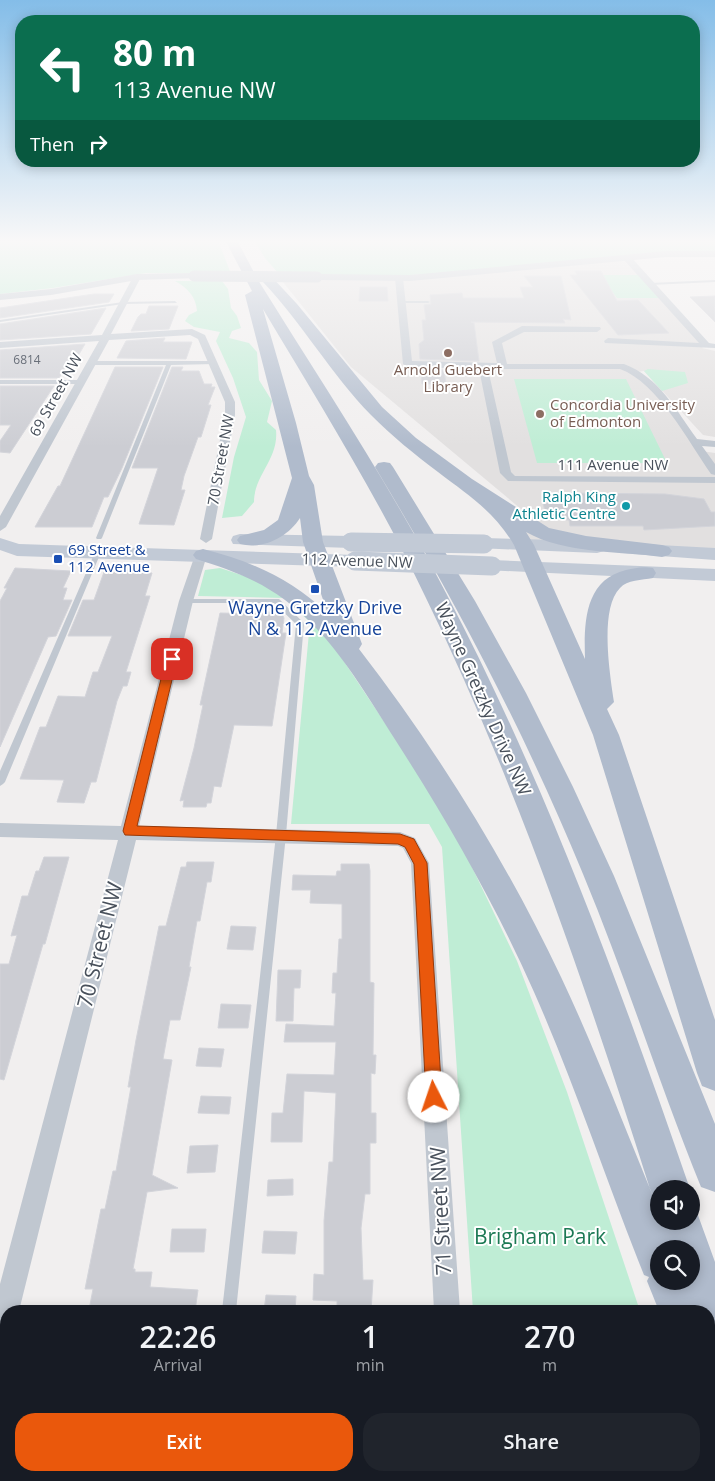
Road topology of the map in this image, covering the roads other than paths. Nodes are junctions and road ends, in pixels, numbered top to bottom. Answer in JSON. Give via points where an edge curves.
{"nodes":[{"id":1,"x":81,"y":309,"type":"edge"},
{"id":2,"x":120,"y":309,"type":"edge"},
{"id":3,"x":254,"y":309,"type":"edge"},
{"id":4,"x":277,"y":309,"type":"edge"},
{"id":5,"x":279,"y":309,"type":"edge"},
{"id":6,"x":295,"y":309,"type":"edge"},
{"id":7,"x":401,"y":309,"type":"edge"},
{"id":8,"x":674,"y":309,"type":"edge"},
{"id":9,"x":591,"y":319,"type":"dead end"},
{"id":10,"x":0,"y":321,"type":"edge"},
{"id":11,"x":597,"y":328,"type":"junction"},
{"id":12,"x":106,"y":337,"type":"junction"},
{"id":13,"x":608,"y":341,"type":"junction"},
{"id":14,"x":0,"y":345,"type":"edge"},
{"id":15,"x":705,"y":346,"type":"junction"},
{"id":16,"x":715,"y":346,"type":"edge"},
{"id":17,"x":92,"y":362,"type":"junction"},
{"id":18,"x":169,"y":362,"type":"junction"},
{"id":19,"x":213,"y":362,"type":"junction"},
{"id":20,"x":483,"y":366,"type":"junction"},
{"id":21,"x":622,"y":366,"type":"junction"},
{"id":22,"x":503,"y":367,"type":"junction"},
{"id":23,"x":0,"y":382,"type":"edge"},
{"id":24,"x":80,"y":382,"type":"junction"},
{"id":25,"x":695,"y":442,"type":"junction"},
{"id":26,"x":715,"y":444,"type":"edge"},
{"id":27,"x":715,"y":472,"type":"edge"},
{"id":28,"x":300,"y":476,"type":"junction"},
{"id":29,"x":512,"y":479,"type":"joint"},
{"id":30,"x":715,"y":480,"type":"edge"},
{"id":31,"x":485,"y":497,"type":"junction"},
{"id":32,"x":0,"y":527,"type":"edge"},
{"id":33,"x":247,"y":540,"type":"junction"},
{"id":34,"x":0,"y":542,"type":"edge"},
{"id":35,"x":99,"y":545,"type":"junction"},
{"id":36,"x":524,"y":545,"type":"junction"},
{"id":37,"x":204,"y":550,"type":"junction"},
{"id":38,"x":316,"y":551,"type":"junction"},
{"id":39,"x":662,"y":551,"type":"junction"},
{"id":40,"x":715,"y":554,"type":"edge"},
{"id":41,"x":533,"y":567,"type":"junction"},
{"id":42,"x":645,"y":572,"type":"junction"},
{"id":43,"x":715,"y":575,"type":"edge"},
{"id":44,"x":186,"y":601,"type":"junction"},
{"id":45,"x":357,"y":661,"type":"junction"},
{"id":46,"x":606,"y":735,"type":"junction"},
{"id":47,"x":0,"y":782,"type":"edge"},
{"id":48,"x":0,"y":830,"type":"edge"},
{"id":49,"x":129,"y":831,"type":"junction"},
{"id":50,"x":281,"y":835,"type":"junction"},
{"id":51,"x":715,"y":1073,"type":"edge"},
{"id":52,"x":715,"y":1174,"type":"edge"},
{"id":53,"x":667,"y":1180,"type":"edge"},
{"id":54,"x":650,"y":1240,"type":"edge"},
{"id":55,"x":700,"y":1278,"type":"edge"},
{"id":56,"x":672,"y":1290,"type":"edge"},
{"id":57,"x":8,"y":1305,"type":"edge"},
{"id":58,"x":230,"y":1305,"type":"edge"},
{"id":59,"x":447,"y":1305,"type":"edge"},
{"id":60,"x":678,"y":1305,"type":"edge"},
{"id":61,"x":708,"y":1305,"type":"edge"}],
"edges":[{"from":1,"to":10,"type":"lane"},
{"from":2,"to":12,"type":"street","name":"69 Street NW"},
{"from":3,"to":28,"type":"main road"},
{"from":4,"to":53,"type":"main road","name":"Wayne Gretzky Drive NW","via":[[435,593],[467,660],[585,944]]},
{"from":5,"to":52,"type":"main road","name":"Wayne Gretzky Drive NW","via":[[443,563],[532,730],[592,861]]},
{"from":6,"to":31,"type":"main road","via":[[362,394],[385,418]]},
{"from":7,"to":20,"type":"street","via":[[406,363]]},
{"from":8,"to":15,"type":"street"},
{"from":9,"to":11,"type":"street"},
{"from":11,"to":13,"type":"street"},
{"from":11,"to":22,"type":"street","via":[[522,329],[497,342]]},
{"from":12,"to":14,"type":"street"},
{"from":12,"to":17,"type":"street","name":"69 Street NW"},
{"from":12,"to":19,"type":"street","name":"70 Street NW","via":[[192,332],[202,337]]},
{"from":13,"to":15,"type":"street"},
{"from":13,"to":21,"type":"street"},
{"from":15,"to":16,"type":"street"},
{"from":17,"to":18,"type":"lane"},
{"from":17,"to":24,"type":"street","name":"69 Street NW"},
{"from":18,"to":19,"type":"lane"},
{"from":18,"to":35,"type":"lane"},
{"from":19,"to":37,"type":"street","name":"70 Street NW","via":[[230,402],[230,415]]},
{"from":20,"to":22,"type":"street"},
{"from":20,"to":29,"type":"street","via":[[506,473]]},
{"from":21,"to":22,"type":"street"},
{"from":21,"to":25,"type":"street","via":[[637,372],[654,386]]},
{"from":23,"to":24,"type":"lane"},
{"from":24,"to":32,"type":"street","name":"69 Street NW"},
{"from":25,"to":26,"type":"street"},
{"from":25,"to":27,"type":"street"},
{"from":28,"to":33,"type":"main road","via":[[295,507],[284,524],[275,533]]},
{"from":28,"to":38,"type":"main road"},
{"from":29,"to":30,"type":"street","name":"111 Avenue NW"},
{"from":31,"to":36,"type":"main road","via":[[512,525]]},
{"from":31,"to":39,"type":"main road","via":[[526,524],[556,536]]},
{"from":33,"to":37,"type":"main road","name":"112 Avenue NW"},
{"from":33,"to":38,"type":"main road","name":"112 Avenue NW"},
{"from":34,"to":35,"type":"main road","name":"112 Avenue NW","via":[[18,550]]},
{"from":35,"to":37,"type":"main road","name":"112 Avenue NW"},
{"from":35,"to":47,"type":"lane"},
{"from":36,"to":38,"type":"main road","name":"112 Avenue NW","bridge":true,"via":[[351,542]]},
{"from":36,"to":39,"type":"main road","name":"112 Avenue NW"},
{"from":36,"to":41,"type":"main road"},
{"from":37,"to":38,"type":"main road","name":"112 Avenue NW"},
{"from":37,"to":44,"type":"street","name":"70 Street NW"},
{"from":37,"to":45,"type":"main road","via":[[272,581],[296,598],[326,625]]},
{"from":38,"to":41,"type":"main road","name":"112 Avenue NW","bridge":true,"via":[[355,561]]},
{"from":38,"to":45,"type":"main road"},
{"from":39,"to":40,"type":"main road","name":"112 Avenue NW"},
{"from":41,"to":42,"type":"main road","name":"112 Avenue NW"},
{"from":41,"to":46,"type":"main road"},
{"from":42,"to":43,"type":"main road","name":"112 Avenue NW"},
{"from":42,"to":46,"type":"main road","via":[[610,584],[603,597],[596,661]]},
{"from":44,"to":49,"type":"street","name":"70 Street NW"},
{"from":44,"to":50,"type":"lane","via":[[276,601],[300,623]]},
{"from":45,"to":54,"type":"main road","via":[[468,831],[533,956],[571,1038]]},
{"from":46,"to":51,"type":"main road"},
{"from":48,"to":49,"type":"street"},
{"from":49,"to":50,"type":"street"},
{"from":49,"to":57,"type":"street","name":"70 Street NW"},
{"from":50,"to":58,"type":"lane"},
{"from":50,"to":59,"type":"street","name":"71 Street NW","via":[[400,839],[409,843],[420,863]]},
{"from":55,"to":61,"type":"main road"},
{"from":56,"to":60,"type":"main road"}]}
